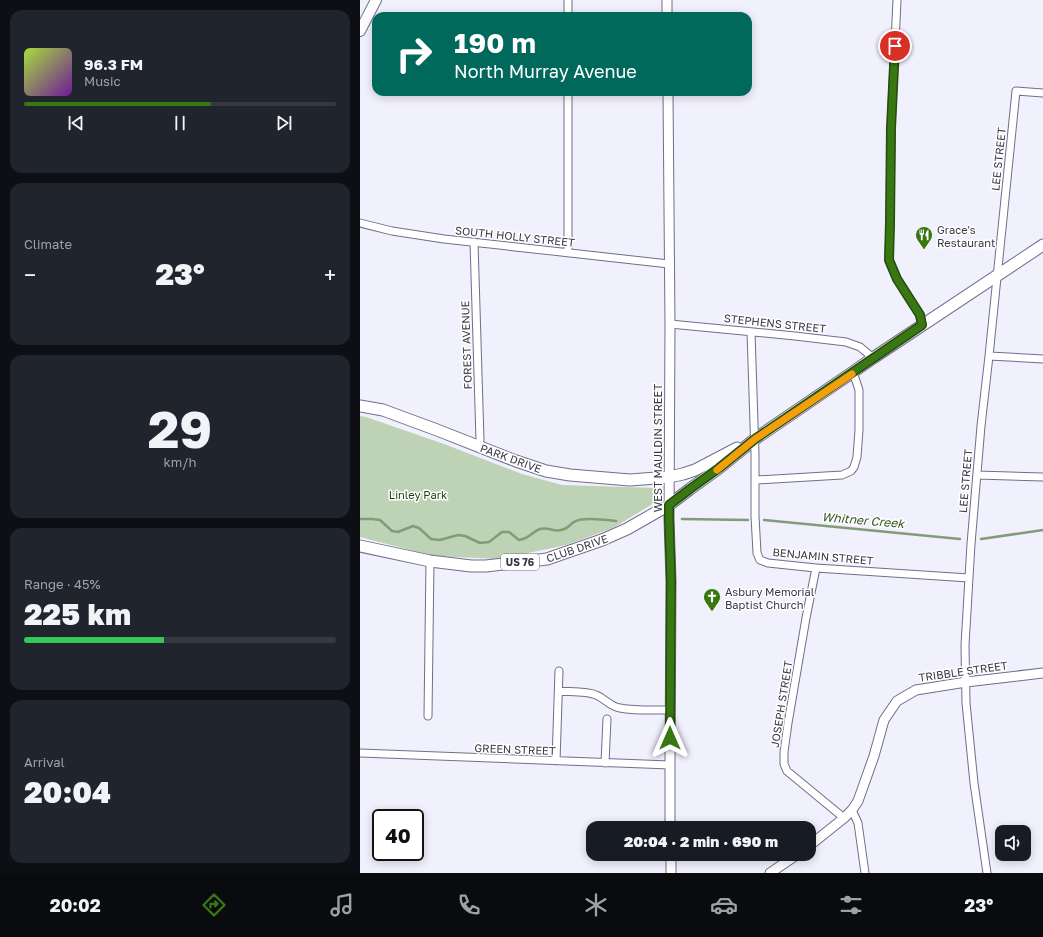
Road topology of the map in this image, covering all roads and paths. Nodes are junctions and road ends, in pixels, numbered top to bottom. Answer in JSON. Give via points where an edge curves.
{"nodes":[{"id":1,"x":376,"y":0,"type":"edge"},
{"id":2,"x":568,"y":0,"type":"edge"},
{"id":3,"x":667,"y":0,"type":"edge"},
{"id":4,"x":897,"y":0,"type":"edge"},
{"id":5,"x":568,"y":12,"type":"edge"},
{"id":6,"x":668,"y":12,"type":"edge"},
{"id":7,"x":360,"y":30,"type":"edge"},
{"id":8,"x":1043,"y":92,"type":"edge"},
{"id":9,"x":568,"y":96,"type":"edge"},
{"id":10,"x":668,"y":96,"type":"edge"},
{"id":11,"x":360,"y":223,"type":"edge"},
{"id":12,"x":474,"y":242,"type":"junction"},
{"id":13,"x":1043,"y":245,"type":"edge"},
{"id":14,"x":568,"y":253,"type":"junction"},
{"id":15,"x":669,"y":264,"type":"junction"},
{"id":16,"x":998,"y":275,"type":"junction"},
{"id":17,"x":670,"y":324,"type":"junction"},
{"id":18,"x":922,"y":325,"type":"junction"},
{"id":19,"x":751,"y":332,"type":"junction"},
{"id":20,"x":989,"y":356,"type":"junction"},
{"id":21,"x":874,"y":358,"type":"junction"},
{"id":22,"x":1043,"y":359,"type":"edge"},
{"id":23,"x":853,"y":372,"type":"junction"},
{"id":24,"x":360,"y":406,"type":"edge"},
{"id":25,"x":755,"y":439,"type":"junction"},
{"id":26,"x":478,"y":446,"type":"junction"},
{"id":27,"x":977,"y":475,"type":"junction"},
{"id":28,"x":669,"y":477,"type":"junction"},
{"id":29,"x":1043,"y":477,"type":"edge"},
{"id":30,"x":756,"y":480,"type":"junction"},
{"id":31,"x":669,"y":505,"type":"junction"},
{"id":32,"x":360,"y":546,"type":"edge"},
{"id":33,"x":430,"y":561,"type":"junction"},
{"id":34,"x":816,"y":568,"type":"junction"},
{"id":35,"x":969,"y":578,"type":"junction"},
{"id":36,"x":559,"y":671,"type":"dead end"},
{"id":37,"x":1043,"y":673,"type":"edge"},
{"id":38,"x":966,"y":682,"type":"junction"},
{"id":39,"x":559,"y":691,"type":"junction"},
{"id":40,"x":670,"y":710,"type":"junction"},
{"id":41,"x":428,"y":716,"type":"dead end"},
{"id":42,"x":608,"y":720,"type":"dead end"},
{"id":43,"x":360,"y":753,"type":"edge"},
{"id":44,"x":556,"y":761,"type":"junction"},
{"id":45,"x":605,"y":763,"type":"junction"},
{"id":46,"x":670,"y":765,"type":"junction"},
{"id":47,"x":852,"y":810,"type":"junction"},
{"id":48,"x":844,"y":818,"type":"junction"},
{"id":49,"x":670,"y":821,"type":"edge"},
{"id":50,"x":816,"y":840,"type":"edge"},
{"id":51,"x":671,"y":861,"type":"edge"},
{"id":52,"x":788,"y":861,"type":"edge"},
{"id":53,"x":671,"y":873,"type":"edge"},
{"id":54,"x":770,"y":873,"type":"edge"},
{"id":55,"x":865,"y":873,"type":"edge"},
{"id":56,"x":987,"y":873,"type":"edge"}],
"edges":[{"from":1,"to":7,"type":"main road"},
{"from":2,"to":5,"type":"street"},
{"from":3,"to":6,"type":"street"},
{"from":4,"to":18,"type":"street","via":[[891,128],[889,260],[897,279],[920,315]]},
{"from":8,"to":16,"type":"street","name":"LEE STREET","via":[[1016,91]]},
{"from":9,"to":14,"type":"street"},
{"from":10,"to":15,"type":"street","name":"WEST MAULDIN STREET"},
{"from":11,"to":12,"type":"street","name":"SOUTH HOLLY STREET","via":[[403,233]]},
{"from":12,"to":14,"type":"street","name":"SOUTH HOLLY STREET"},
{"from":12,"to":26,"type":"street","name":"FOREST AVENUE","via":[[480,440]]},
{"from":13,"to":16,"type":"main road","number":"US 76"},
{"from":14,"to":15,"type":"street","name":"SOUTH HOLLY STREET"},
{"from":15,"to":17,"type":"street","name":"WEST MAULDIN STREET"},
{"from":16,"to":18,"type":"main road","number":"US 76"},
{"from":16,"to":20,"type":"street","name":"LEE STREET"},
{"from":17,"to":19,"type":"street","name":"STEPHENS STREET"},
{"from":17,"to":28,"type":"street","name":"WEST MAULDIN STREET"},
{"from":18,"to":21,"type":"main road","number":"US 76"},
{"from":19,"to":21,"type":"street","name":"STEPHENS STREET","via":[[846,342],[860,347]]},
{"from":19,"to":25,"type":"street","name":"BENJAMIN STREET"},
{"from":20,"to":22,"type":"street"},
{"from":20,"to":27,"type":"street","name":"LEE STREET"},
{"from":21,"to":23,"type":"main road","number":"US 76"},
{"from":23,"to":25,"type":"main road","number":"US 76"},
{"from":23,"to":30,"type":"street","via":[[859,390],[859,430],[854,467],[842,475]]},
{"from":24,"to":26,"type":"main road","name":"PARK DRIVE","number":"US 76","via":[[383,410]]},
{"from":25,"to":28,"type":"main road","number":"US 76","via":[[695,470]]},
{"from":25,"to":30,"type":"street","name":"BENJAMIN STREET"},
{"from":25,"to":31,"type":"main road","number":"US 76"},
{"from":26,"to":28,"type":"main road","name":"PARK DRIVE","number":"US 76","via":[[546,471],[570,476],[630,480]]},
{"from":27,"to":29,"type":"street"},
{"from":27,"to":35,"type":"street","name":"LEE STREET"},
{"from":28,"to":31,"type":"street","name":"WEST MAULDIN STREET"},
{"from":30,"to":34,"type":"street","name":"BENJAMIN STREET","via":[[755,516],[757,553],[760,560]]},
{"from":31,"to":33,"type":"main road","name":"CLUB DRIVE","number":"US 76","via":[[627,529],[547,559],[486,566]]},
{"from":31,"to":40,"type":"street","name":"WEST MAULDIN STREET"},
{"from":32,"to":33,"type":"main road","name":"CLUB DRIVE","number":"US 76"},
{"from":33,"to":41,"type":"street"},
{"from":34,"to":35,"type":"street","name":"BENJAMIN STREET"},
{"from":34,"to":48,"type":"street","name":"JOSEPH STREET","via":[[788,723],[784,764],[787,771]]},
{"from":35,"to":38,"type":"street","name":"LEE STREET","via":[[965,645]]},
{"from":36,"to":39,"type":"street"},
{"from":37,"to":38,"type":"street","name":"TRIBBLE STREET"},
{"from":38,"to":47,"type":"street","name":"TRIBBLE STREET","via":[[916,690],[897,702],[884,720],[858,801]]},
{"from":38,"to":56,"type":"street","name":"LEE STREET","via":[[974,782]]},
{"from":39,"to":40,"type":"street","via":[[594,694],[619,708]]},
{"from":39,"to":44,"type":"street"},
{"from":40,"to":46,"type":"street","name":"WEST MAULDIN STREET"},
{"from":42,"to":45,"type":"street"},
{"from":43,"to":44,"type":"street","name":"GREEN STREET"},
{"from":44,"to":45,"type":"street","name":"GREEN STREET"},
{"from":45,"to":46,"type":"street","name":"GREEN STREET"},
{"from":46,"to":49,"type":"street","name":"WEST MAULDIN STREET"},
{"from":47,"to":48,"type":"street","name":"TRIBBLE STREET"},
{"from":47,"to":55,"type":"street","via":[[858,822]]},
{"from":48,"to":50,"type":"street","name":"TRIBBLE STREET"},
{"from":51,"to":53,"type":"street"},
{"from":52,"to":54,"type":"street"}]}
